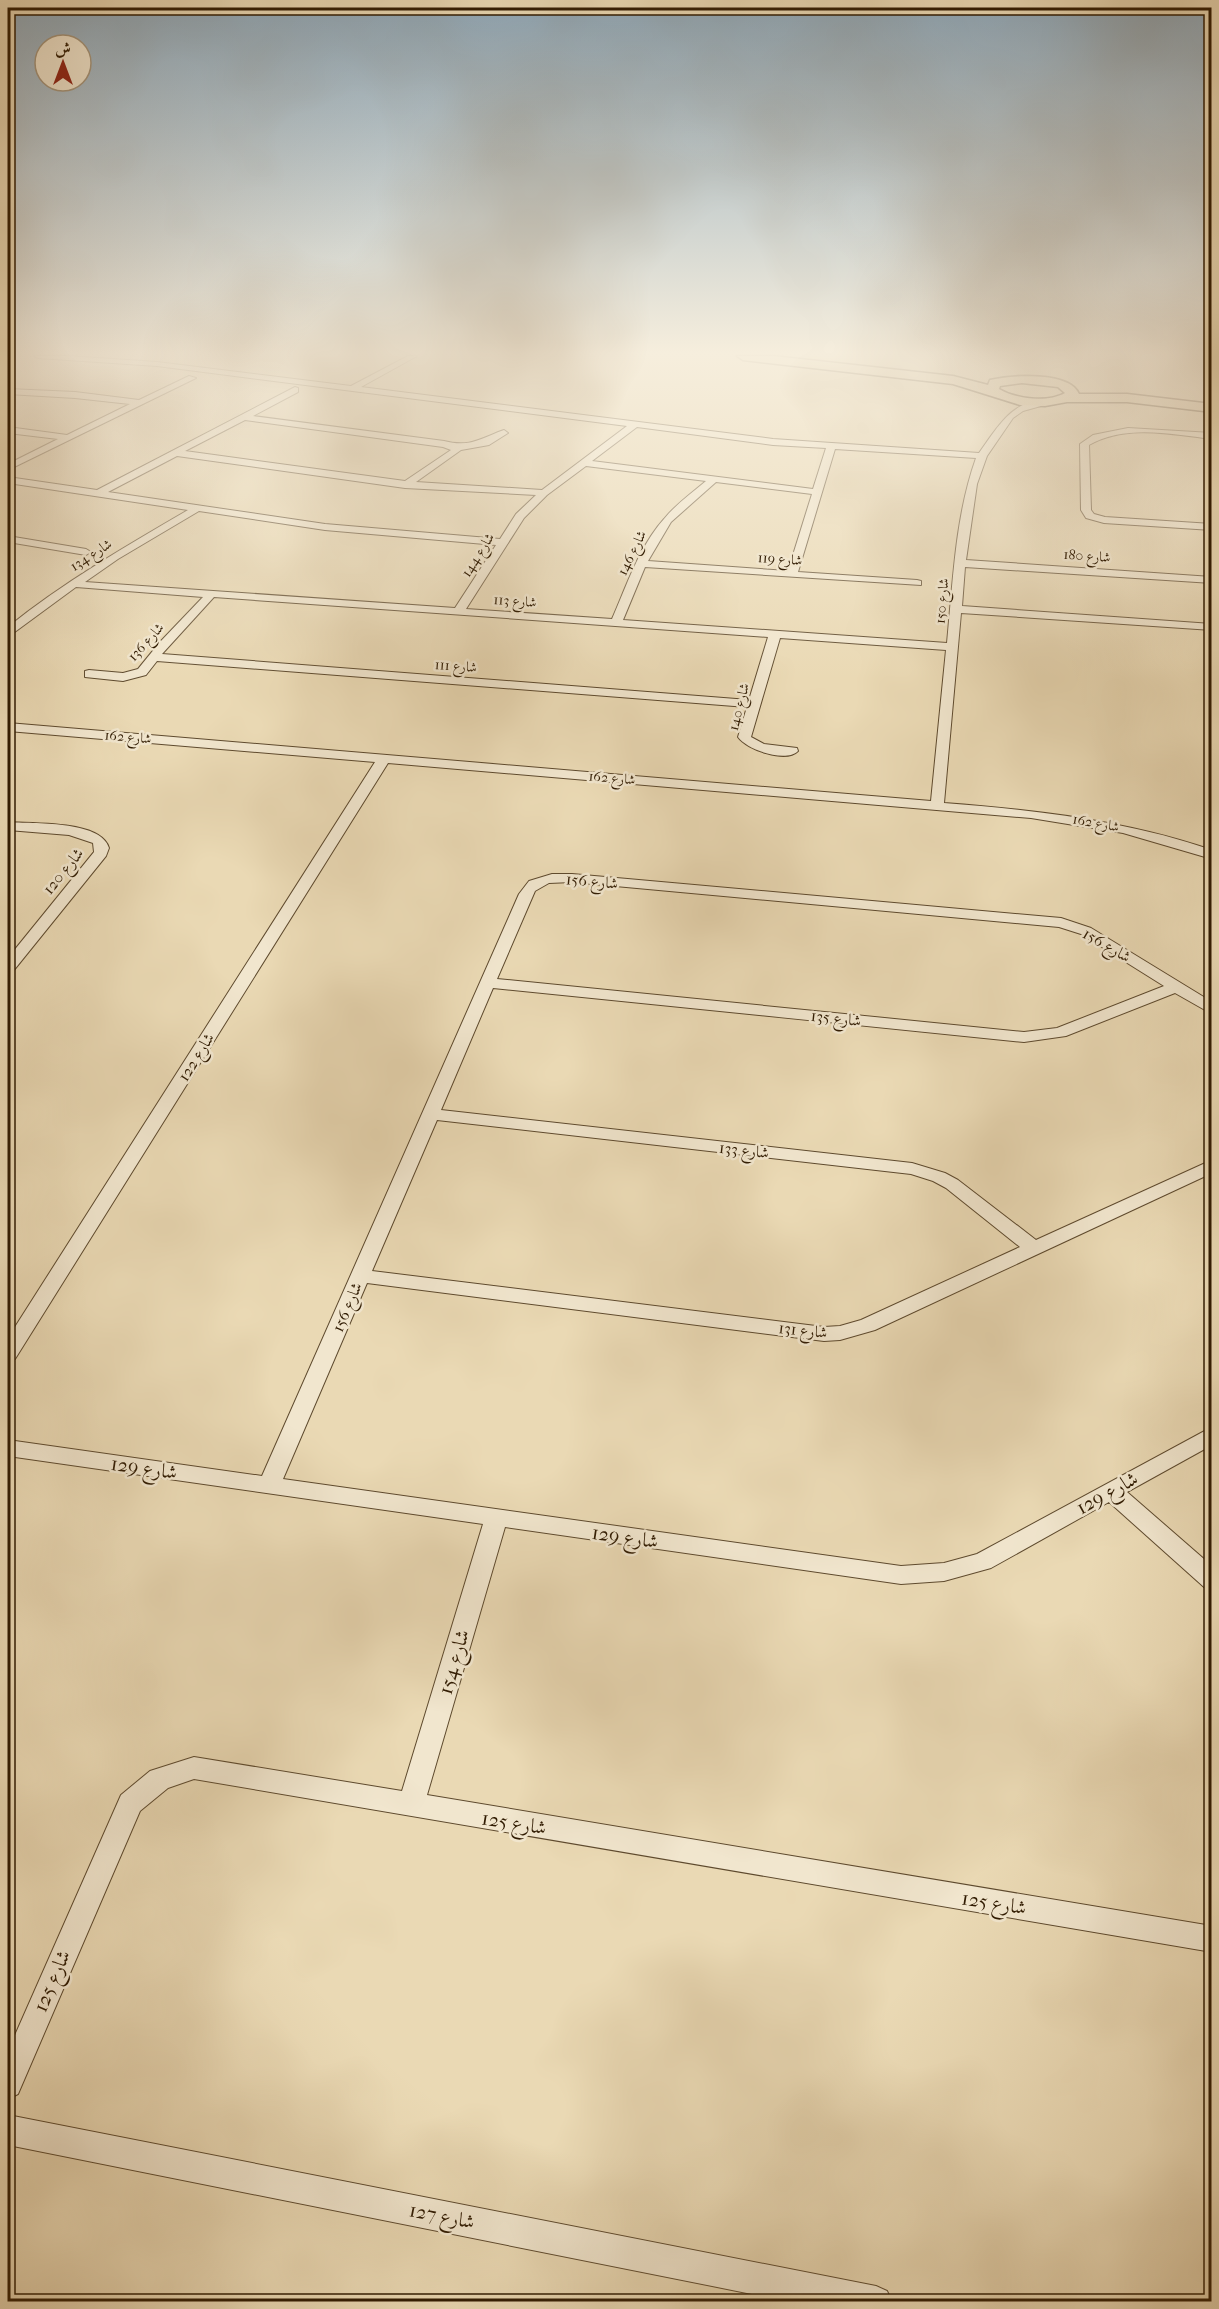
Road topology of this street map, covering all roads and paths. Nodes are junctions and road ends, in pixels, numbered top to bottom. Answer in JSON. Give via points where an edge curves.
{"nodes":[{"id":1,"x":156,"y":464,"type":"edge"},
{"id":2,"x":255,"y":464,"type":"edge"},
{"id":3,"x":436,"y":464,"type":"edge"},
{"id":4,"x":583,"y":464,"type":"edge"},
{"id":5,"x":590,"y":464,"type":"edge"},
{"id":6,"x":826,"y":464,"type":"edge"},
{"id":7,"x":979,"y":464,"type":"edge"},
{"id":8,"x":1085,"y":464,"type":"edge"},
{"id":9,"x":8,"y":480,"type":"edge"},
{"id":10,"x":713,"y":480,"type":"junction"},
{"id":11,"x":405,"y":484,"type":"junction"},
{"id":12,"x":817,"y":492,"type":"junction"},
{"id":13,"x":544,"y":493,"type":"junction"},
{"id":14,"x":98,"y":494,"type":"junction"},
{"id":15,"x":196,"y":509,"type":"junction"},
{"id":16,"x":1212,"y":527,"type":"edge"},
{"id":17,"x":8,"y":539,"type":"edge"},
{"id":18,"x":503,"y":542,"type":"junction"},
{"id":19,"x":86,"y":552,"type":"dead end"},
{"id":20,"x":960,"y":563,"type":"junction"},
{"id":21,"x":642,"y":564,"type":"junction"},
{"id":22,"x":792,"y":574,"type":"junction"},
{"id":23,"x":1212,"y":580,"type":"edge"},
{"id":24,"x":917,"y":583,"type":"dead end"},
{"id":25,"x":74,"y":584,"type":"junction"},
{"id":26,"x":211,"y":594,"type":"junction"},
{"id":27,"x":956,"y":609,"type":"junction"},
{"id":28,"x":458,"y":612,"type":"junction"},
{"id":29,"x":616,"y":623,"type":"junction"},
{"id":30,"x":1212,"y":627,"type":"edge"},
{"id":31,"x":8,"y":632,"type":"edge"},
{"id":32,"x":775,"y":634,"type":"junction"},
{"id":33,"x":953,"y":647,"type":"junction"},
{"id":34,"x":155,"y":657,"type":"junction"},
{"id":35,"x":89,"y":674,"type":"dead end"},
{"id":36,"x":754,"y":704,"type":"junction"},
{"id":37,"x":8,"y":727,"type":"edge"},
{"id":38,"x":792,"y":751,"type":"dead end"},
{"id":39,"x":384,"y":759,"type":"junction"},
{"id":40,"x":937,"y":806,"type":"junction"},
{"id":41,"x":8,"y":826,"type":"edge"},
{"id":42,"x":1212,"y":855,"type":"edge"},
{"id":43,"x":8,"y":967,"type":"edge"},
{"id":44,"x":487,"y":983,"type":"junction"},
{"id":45,"x":1176,"y":987,"type":"junction"},
{"id":46,"x":1212,"y":1009,"type":"edge"},
{"id":47,"x":430,"y":1114,"type":"junction"},
{"id":48,"x":1212,"y":1166,"type":"edge"},
{"id":49,"x":1034,"y":1248,"type":"junction"},
{"id":50,"x":360,"y":1276,"type":"junction"},
{"id":51,"x":8,"y":1354,"type":"edge"},
{"id":52,"x":1212,"y":1435,"type":"edge"},
{"id":53,"x":8,"y":1448,"type":"edge"},
{"id":54,"x":269,"y":1486,"type":"junction"},
{"id":55,"x":1111,"y":1491,"type":"junction"},
{"id":56,"x":496,"y":1518,"type":"junction"},
{"id":57,"x":1212,"y":1580,"type":"edge"},
{"id":58,"x":411,"y":1806,"type":"junction"},
{"id":59,"x":1212,"y":1939,"type":"edge"},
{"id":60,"x":8,"y":2084,"type":"edge"},
{"id":61,"x":8,"y":2130,"type":"edge"},
{"id":62,"x":876,"y":2301,"type":"edge"}],
"edges":[{"from":1,"to":14,"type":"street"},
{"from":2,"to":11,"type":"street"},
{"from":3,"to":11,"type":"street"},
{"from":4,"to":13,"type":"street","name":"شارع 144"},
{"from":5,"to":10,"type":"street"},
{"from":6,"to":12,"type":"street"},
{"from":7,"to":20,"type":"street","name":"شارع 150","via":[[970,493]]},
{"from":8,"to":16,"type":"street","via":[[1086,510],[1090,516]]},
{"from":9,"to":14,"type":"street"},
{"from":10,"to":12,"type":"street"},
{"from":10,"to":21,"type":"street","name":"شارع 146","via":[[670,518]]},
{"from":11,"to":13,"type":"street"},
{"from":12,"to":22,"type":"street"},
{"from":13,"to":18,"type":"street","name":"شارع 144","via":[[520,516]]},
{"from":14,"to":15,"type":"street"},
{"from":15,"to":18,"type":"street","via":[[340,529]]},
{"from":15,"to":25,"type":"street","name":"شارع 134"},
{"from":17,"to":19,"type":"street"},
{"from":18,"to":28,"type":"street","name":"شارع 144"},
{"from":20,"to":23,"type":"street","name":"شارع 180"},
{"from":20,"to":27,"type":"street","name":"شارع 150"},
{"from":21,"to":22,"type":"street","name":"شارع 119"},
{"from":21,"to":29,"type":"street","name":"شارع 146"},
{"from":22,"to":24,"type":"street","name":"شارع 119"},
{"from":25,"to":26,"type":"street","name":"شارع 113"},
{"from":25,"to":31,"type":"street","name":"شارع 134"},
{"from":26,"to":28,"type":"street","name":"شارع 113"},
{"from":26,"to":34,"type":"street","name":"شارع 136"},
{"from":27,"to":30,"type":"street"},
{"from":27,"to":33,"type":"street","name":"شارع 150"},
{"from":28,"to":29,"type":"street","name":"شارع 113"},
{"from":29,"to":32,"type":"street","name":"شارع 113"},
{"from":32,"to":33,"type":"street","name":"شارع 113"},
{"from":32,"to":36,"type":"street","name":"شارع 140"},
{"from":33,"to":40,"type":"street","name":"شارع 150"},
{"from":34,"to":35,"type":"street","name":"شارع 136","via":[[137,674]]},
{"from":34,"to":36,"type":"street","name":"شارع 111"},
{"from":36,"to":38,"type":"street","name":"شارع 140","via":[[746,741],[758,747]]},
{"from":37,"to":39,"type":"street","name":"شارع 162"},
{"from":39,"to":40,"type":"street","name":"شارع 162"},
{"from":39,"to":51,"type":"street","name":"شارع 122"},
{"from":40,"to":42,"type":"street","name":"شارع 162","via":[[1051,816],[1112,826]]},
{"from":41,"to":43,"type":"street","name":"شارع 120","via":[[83,833],[93,836],[102,847]]},
{"from":44,"to":45,"type":"street","name":"شارع 135","via":[[1024,1037],[1059,1033]]},
{"from":44,"to":45,"type":"street","name":"شارع 156","via":[[529,888],[560,878],[1061,923],[1086,931]]},
{"from":44,"to":47,"type":"street","name":"شارع 156"},
{"from":45,"to":46,"type":"street","name":"شارع 156"},
{"from":47,"to":49,"type":"street","name":"شارع 133","via":[[912,1169],[952,1184]]},
{"from":47,"to":50,"type":"street","name":"شارع 156"},
{"from":48,"to":49,"type":"street","name":"شارع 131"},
{"from":49,"to":50,"type":"street","name":"شارع 131","via":[[868,1325],[840,1333]]},
{"from":50,"to":54,"type":"street","name":"شارع 156"},
{"from":52,"to":55,"type":"street","name":"شارع 129"},
{"from":53,"to":54,"type":"street","name":"شارع 129"},
{"from":54,"to":56,"type":"street","name":"شارع 129"},
{"from":55,"to":56,"type":"street","name":"شارع 129","via":[[983,1562],[944,1572],[901,1575]]},
{"from":55,"to":57,"type":"street"},
{"from":56,"to":58,"type":"street","name":"شارع 154"},
{"from":58,"to":59,"type":"street","name":"شارع 125"},
{"from":58,"to":60,"type":"street","name":"شارع 125","via":[[194,1768],[169,1773],[147,1785],[130,1803],[120,1824]]},
{"from":61,"to":62,"type":"street","name":"شارع 127"}]}
